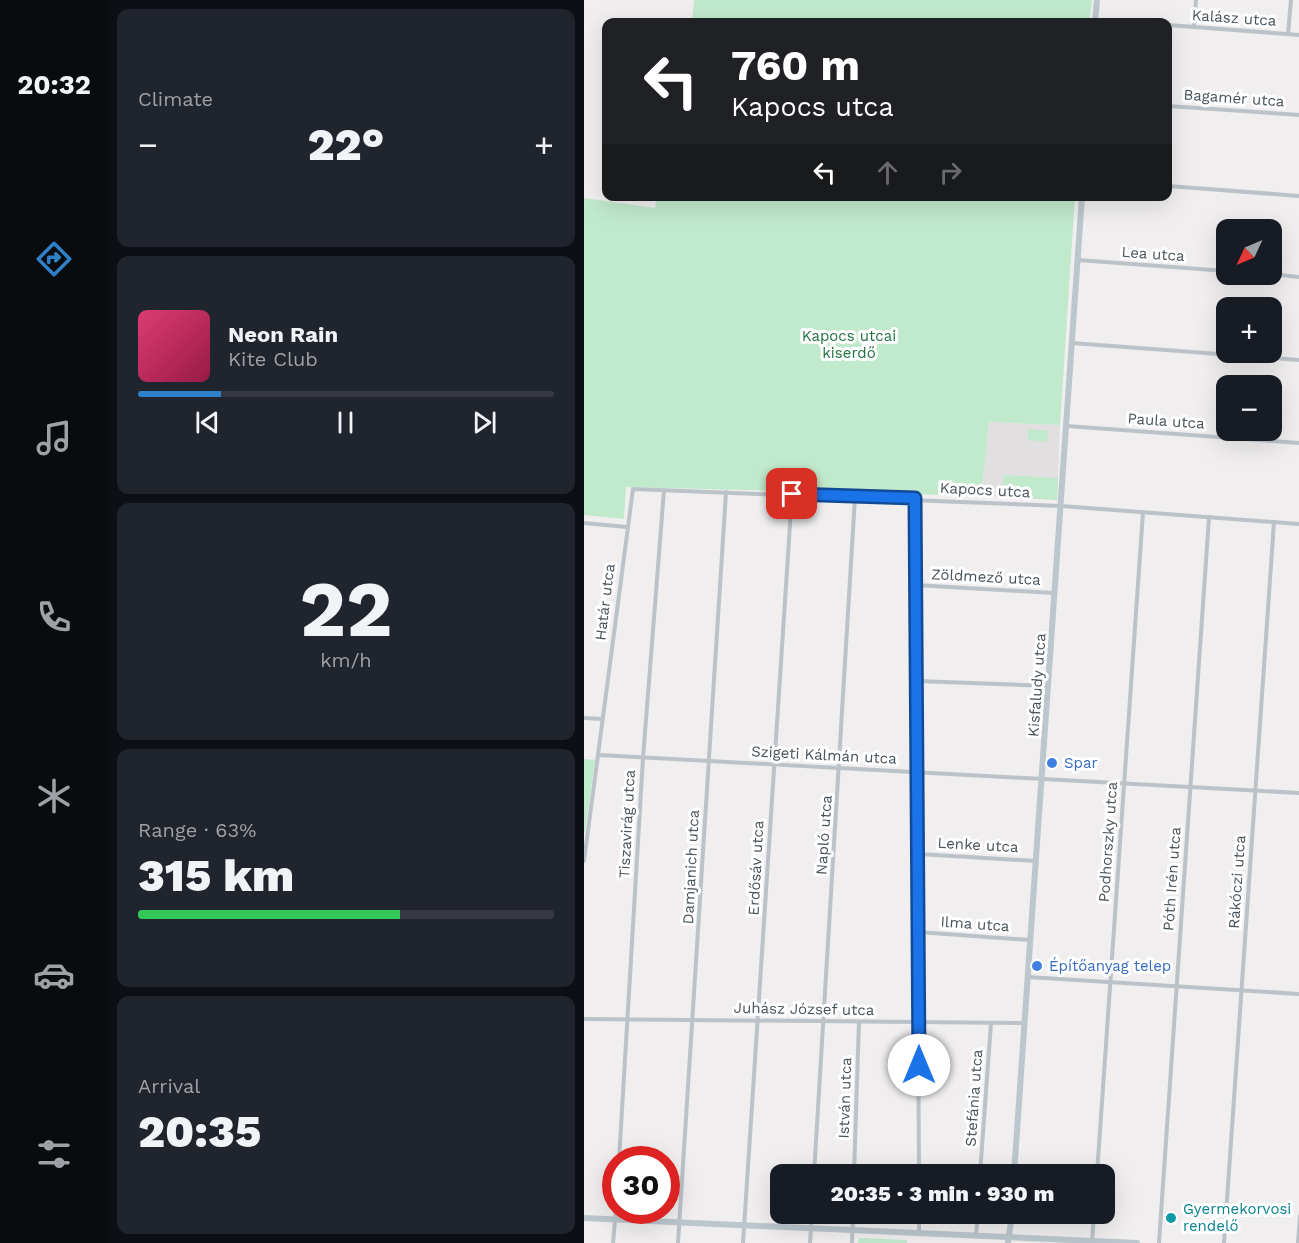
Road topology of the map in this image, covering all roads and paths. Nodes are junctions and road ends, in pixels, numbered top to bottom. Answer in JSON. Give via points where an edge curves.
{"nodes":[{"id":1,"x":1097,"y":0,"type":"edge"},
{"id":2,"x":1196,"y":0,"type":"edge"},
{"id":3,"x":1290,"y":0,"type":"edge"},
{"id":4,"x":1095,"y":18,"type":"edge"},
{"id":5,"x":1172,"y":25,"type":"edge"},
{"id":6,"x":1194,"y":26,"type":"junction"},
{"id":7,"x":1288,"y":34,"type":"junction"},
{"id":8,"x":1300,"y":35,"type":"edge"},
{"id":9,"x":1172,"y":106,"type":"edge"},
{"id":10,"x":1300,"y":115,"type":"edge"},
{"id":11,"x":1172,"y":186,"type":"edge"},
{"id":12,"x":1300,"y":196,"type":"edge"},
{"id":13,"x":1082,"y":201,"type":"edge"},
{"id":14,"x":1078,"y":260,"type":"junction"},
{"id":15,"x":1216,"y":270,"type":"edge"},
{"id":16,"x":1282,"y":275,"type":"edge"},
{"id":17,"x":1300,"y":277,"type":"edge"},
{"id":18,"x":1072,"y":343,"type":"junction"},
{"id":19,"x":1300,"y":360,"type":"edge"},
{"id":20,"x":1067,"y":426,"type":"junction"},
{"id":21,"x":1300,"y":443,"type":"edge"},
{"id":22,"x":633,"y":489,"type":"joint"},
{"id":23,"x":664,"y":490,"type":"junction"},
{"id":24,"x":726,"y":492,"type":"junction"},
{"id":25,"x":792,"y":494,"type":"junction"},
{"id":26,"x":855,"y":497,"type":"junction"},
{"id":27,"x":915,"y":498,"type":"junction"},
{"id":28,"x":1061,"y":506,"type":"junction"},
{"id":29,"x":1144,"y":512,"type":"junction"},
{"id":30,"x":1209,"y":517,"type":"junction"},
{"id":31,"x":1274,"y":522,"type":"junction"},
{"id":32,"x":584,"y":523,"type":"edge"},
{"id":33,"x":1300,"y":524,"type":"edge"},
{"id":34,"x":627,"y":526,"type":"junction"},
{"id":35,"x":915,"y":585,"type":"junction"},
{"id":36,"x":1055,"y":593,"type":"junction"},
{"id":37,"x":917,"y":681,"type":"junction"},
{"id":38,"x":1048,"y":687,"type":"junction"},
{"id":39,"x":584,"y":718,"type":"edge"},
{"id":40,"x":602,"y":719,"type":"junction"},
{"id":41,"x":599,"y":755,"type":"junction"},
{"id":42,"x":643,"y":758,"type":"junction"},
{"id":43,"x":709,"y":760,"type":"junction"},
{"id":44,"x":774,"y":764,"type":"junction"},
{"id":45,"x":840,"y":768,"type":"junction"},
{"id":46,"x":917,"y":772,"type":"junction"},
{"id":47,"x":1043,"y":777,"type":"junction"},
{"id":48,"x":1125,"y":784,"type":"junction"},
{"id":49,"x":1190,"y":787,"type":"junction"},
{"id":50,"x":1255,"y":791,"type":"junction"},
{"id":51,"x":1300,"y":793,"type":"edge"},
{"id":52,"x":918,"y":854,"type":"junction"},
{"id":53,"x":584,"y":861,"type":"edge"},
{"id":54,"x":1036,"y":861,"type":"junction"},
{"id":55,"x":918,"y":932,"type":"junction"},
{"id":56,"x":1031,"y":940,"type":"junction"},
{"id":57,"x":1028,"y":977,"type":"junction"},
{"id":58,"x":1111,"y":982,"type":"junction"},
{"id":59,"x":1177,"y":986,"type":"junction"},
{"id":60,"x":1242,"y":991,"type":"junction"},
{"id":61,"x":1300,"y":994,"type":"edge"},
{"id":62,"x":584,"y":1019,"type":"edge"},
{"id":63,"x":628,"y":1020,"type":"junction"},
{"id":64,"x":694,"y":1020,"type":"junction"},
{"id":65,"x":758,"y":1021,"type":"junction"},
{"id":66,"x":824,"y":1022,"type":"junction"},
{"id":67,"x":859,"y":1022,"type":"junction"},
{"id":68,"x":919,"y":1022,"type":"junction"},
{"id":69,"x":991,"y":1022,"type":"junction"},
{"id":70,"x":1024,"y":1023,"type":"junction"},
{"id":71,"x":620,"y":1146,"type":"edge"},
{"id":72,"x":816,"y":1164,"type":"edge"},
{"id":73,"x":854,"y":1164,"type":"edge"},
{"id":74,"x":919,"y":1164,"type":"edge"},
{"id":75,"x":981,"y":1164,"type":"edge"},
{"id":76,"x":1015,"y":1164,"type":"edge"},
{"id":77,"x":1098,"y":1164,"type":"edge"},
{"id":78,"x":1300,"y":1216,"type":"edge"},
{"id":79,"x":584,"y":1218,"type":"edge"},
{"id":80,"x":602,"y":1219,"type":"edge"},
{"id":81,"x":680,"y":1223,"type":"joint"},
{"id":82,"x":615,"y":1224,"type":"edge"},
{"id":83,"x":680,"y":1224,"type":"edge"},
{"id":84,"x":811,"y":1224,"type":"edge"},
{"id":85,"x":853,"y":1224,"type":"edge"},
{"id":86,"x":919,"y":1224,"type":"edge"},
{"id":87,"x":977,"y":1224,"type":"edge"},
{"id":88,"x":1011,"y":1224,"type":"edge"},
{"id":89,"x":1094,"y":1224,"type":"edge"},
{"id":90,"x":744,"y":1226,"type":"junction"},
{"id":91,"x":811,"y":1229,"type":"junction"},
{"id":92,"x":853,"y":1231,"type":"junction"},
{"id":93,"x":919,"y":1233,"type":"junction"},
{"id":94,"x":976,"y":1236,"type":"junction"},
{"id":95,"x":1009,"y":1240,"type":"edge"},
{"id":96,"x":1093,"y":1242,"type":"edge"},
{"id":97,"x":613,"y":1243,"type":"edge"},
{"id":98,"x":678,"y":1243,"type":"edge"},
{"id":99,"x":743,"y":1243,"type":"edge"},
{"id":100,"x":810,"y":1243,"type":"edge"},
{"id":101,"x":852,"y":1243,"type":"edge"},
{"id":102,"x":1137,"y":1243,"type":"edge"},
{"id":103,"x":1159,"y":1243,"type":"edge"},
{"id":104,"x":1224,"y":1243,"type":"edge"},
{"id":105,"x":1298,"y":1243,"type":"edge"}],
"edges":[{"from":1,"to":4,"type":"street"},
{"from":2,"to":6,"type":"street"},
{"from":3,"to":7,"type":"street"},
{"from":5,"to":6,"type":"street","name":"Kalász utca"},
{"from":6,"to":7,"type":"street","name":"Kalász utca"},
{"from":7,"to":8,"type":"street","name":"Kalász utca"},
{"from":9,"to":10,"type":"street","name":"Bagamér utca"},
{"from":11,"to":12,"type":"street"},
{"from":13,"to":14,"type":"street","name":"Kisfaludy utca"},
{"from":14,"to":15,"type":"street","name":"Lea utca"},
{"from":14,"to":18,"type":"street","name":"Kisfaludy utca"},
{"from":16,"to":17,"type":"street"},
{"from":18,"to":19,"type":"street"},
{"from":18,"to":20,"type":"street","name":"Kisfaludy utca"},
{"from":20,"to":21,"type":"street","name":"Paula utca"},
{"from":20,"to":28,"type":"street","name":"Kisfaludy utca"},
{"from":22,"to":23,"type":"street","name":"Kapocs utca"},
{"from":22,"to":34,"type":"street","name":"Határ utca"},
{"from":23,"to":24,"type":"street","name":"Kapocs utca"},
{"from":23,"to":42,"type":"street","name":"Tiszavirág utca"},
{"from":24,"to":25,"type":"street","name":"Kapocs utca"},
{"from":24,"to":43,"type":"street","name":"Damjanich utca"},
{"from":25,"to":26,"type":"street","name":"Kapocs utca"},
{"from":25,"to":44,"type":"street","name":"Erdősáv utca"},
{"from":26,"to":27,"type":"street","name":"Kapocs utca"},
{"from":26,"to":45,"type":"street","name":"Napló utca"},
{"from":27,"to":28,"type":"street","name":"Kapocs utca"},
{"from":27,"to":35,"type":"street"},
{"from":28,"to":29,"type":"street","name":"Kapocs utca"},
{"from":28,"to":36,"type":"street","name":"Kisfaludy utca"},
{"from":29,"to":30,"type":"street","name":"Kapocs utca"},
{"from":29,"to":48,"type":"street","name":"Podhorszky utca"},
{"from":30,"to":31,"type":"street","name":"Kapocs utca"},
{"from":30,"to":49,"type":"street","name":"Póth Irén utca"},
{"from":31,"to":33,"type":"street","name":"Kapocs utca"},
{"from":31,"to":50,"type":"street","name":"Rákóczi utca"},
{"from":32,"to":34,"type":"street"},
{"from":34,"to":40,"type":"street","name":"Határ utca"},
{"from":35,"to":36,"type":"street","name":"Zöldmező utca"},
{"from":35,"to":37,"type":"street"},
{"from":36,"to":38,"type":"street","name":"Kisfaludy utca"},
{"from":37,"to":38,"type":"street"},
{"from":37,"to":46,"type":"street"},
{"from":38,"to":47,"type":"street","name":"Kisfaludy utca"},
{"from":39,"to":40,"type":"street"},
{"from":40,"to":41,"type":"street","name":"Határ utca"},
{"from":41,"to":42,"type":"street","name":"Szigeti Kálmán utca"},
{"from":41,"to":53,"type":"street","name":"Határ utca"},
{"from":42,"to":43,"type":"street","name":"Szigeti Kálmán utca"},
{"from":42,"to":63,"type":"street","name":"Tiszavirág utca"},
{"from":43,"to":44,"type":"street","name":"Szigeti Kálmán utca"},
{"from":43,"to":64,"type":"street","name":"Damjanich utca"},
{"from":44,"to":45,"type":"street","name":"Szigeti Kálmán utca"},
{"from":44,"to":65,"type":"street","name":"Erdősáv utca"},
{"from":45,"to":46,"type":"street","name":"Szigeti Kálmán utca"},
{"from":45,"to":66,"type":"street","name":"Napló utca"},
{"from":46,"to":47,"type":"street","name":"Szigeti Kálmán utca"},
{"from":46,"to":52,"type":"street"},
{"from":47,"to":48,"type":"street","name":"Szigeti Kálmán utca"},
{"from":47,"to":54,"type":"street","name":"Kisfaludy utca"},
{"from":48,"to":49,"type":"street","name":"Szigeti Kálmán utca"},
{"from":48,"to":58,"type":"street","name":"Podhorszky utca"},
{"from":49,"to":50,"type":"street","name":"Szigeti Kálmán utca"},
{"from":49,"to":59,"type":"street","name":"Póth Irén utca"},
{"from":50,"to":51,"type":"street","name":"Szigeti Kálmán utca"},
{"from":50,"to":60,"type":"street","name":"Rákóczi utca"},
{"from":52,"to":54,"type":"street","name":"Lenke utca"},
{"from":52,"to":55,"type":"street"},
{"from":54,"to":56,"type":"street","name":"Kisfaludy utca"},
{"from":55,"to":56,"type":"street","name":"Ilma utca"},
{"from":55,"to":68,"type":"street"},
{"from":56,"to":57,"type":"street","name":"Kisfaludy utca"},
{"from":57,"to":58,"type":"street"},
{"from":57,"to":70,"type":"street","name":"Kisfaludy utca"},
{"from":58,"to":59,"type":"street"},
{"from":58,"to":77,"type":"street","name":"Podhorszky utca"},
{"from":59,"to":60,"type":"street"},
{"from":59,"to":103,"type":"street","name":"Póth Irén utca"},
{"from":60,"to":61,"type":"street"},
{"from":60,"to":104,"type":"street","name":"Rákóczi utca"},
{"from":62,"to":63,"type":"street","name":"Juhász József utca"},
{"from":63,"to":64,"type":"street","name":"Juhász József utca"},
{"from":63,"to":71,"type":"street","name":"Tiszavirág utca"},
{"from":64,"to":65,"type":"street","name":"Juhász József utca"},
{"from":64,"to":81,"type":"street","name":"Damjanich utca"},
{"from":65,"to":66,"type":"street","name":"Juhász József utca"},
{"from":65,"to":90,"type":"street","name":"Erdősáv utca"},
{"from":66,"to":67,"type":"street","name":"Juhász József utca"},
{"from":66,"to":72,"type":"street","name":"Napló utca"},
{"from":67,"to":68,"type":"street","name":"Juhász József utca"},
{"from":67,"to":73,"type":"street","name":"István utca"},
{"from":68,"to":69,"type":"street","name":"Juhász József utca"},
{"from":68,"to":74,"type":"street"},
{"from":69,"to":70,"type":"street","name":"Juhász József utca"},
{"from":69,"to":75,"type":"street","name":"Stefánia utca"},
{"from":70,"to":76,"type":"street","name":"Kisfaludy utca"},
{"from":78,"to":105,"type":"street"},
{"from":79,"to":80,"type":"street"},
{"from":81,"to":90,"type":"street"},
{"from":82,"to":97,"type":"street"},
{"from":83,"to":98,"type":"street","name":"Damjanich utca"},
{"from":84,"to":91,"type":"street"},
{"from":85,"to":92,"type":"street"},
{"from":86,"to":93,"type":"street"},
{"from":87,"to":94,"type":"street"},
{"from":88,"to":95,"type":"street"},
{"from":89,"to":96,"type":"street"},
{"from":90,"to":91,"type":"street"},
{"from":90,"to":99,"type":"street","name":"Erdősáv utca"},
{"from":91,"to":92,"type":"street"},
{"from":91,"to":100,"type":"street"},
{"from":92,"to":93,"type":"street"},
{"from":92,"to":101,"type":"street"},
{"from":93,"to":94,"type":"street"},
{"from":94,"to":95,"type":"street"},
{"from":95,"to":96,"type":"street"},
{"from":96,"to":102,"type":"street"}]}
